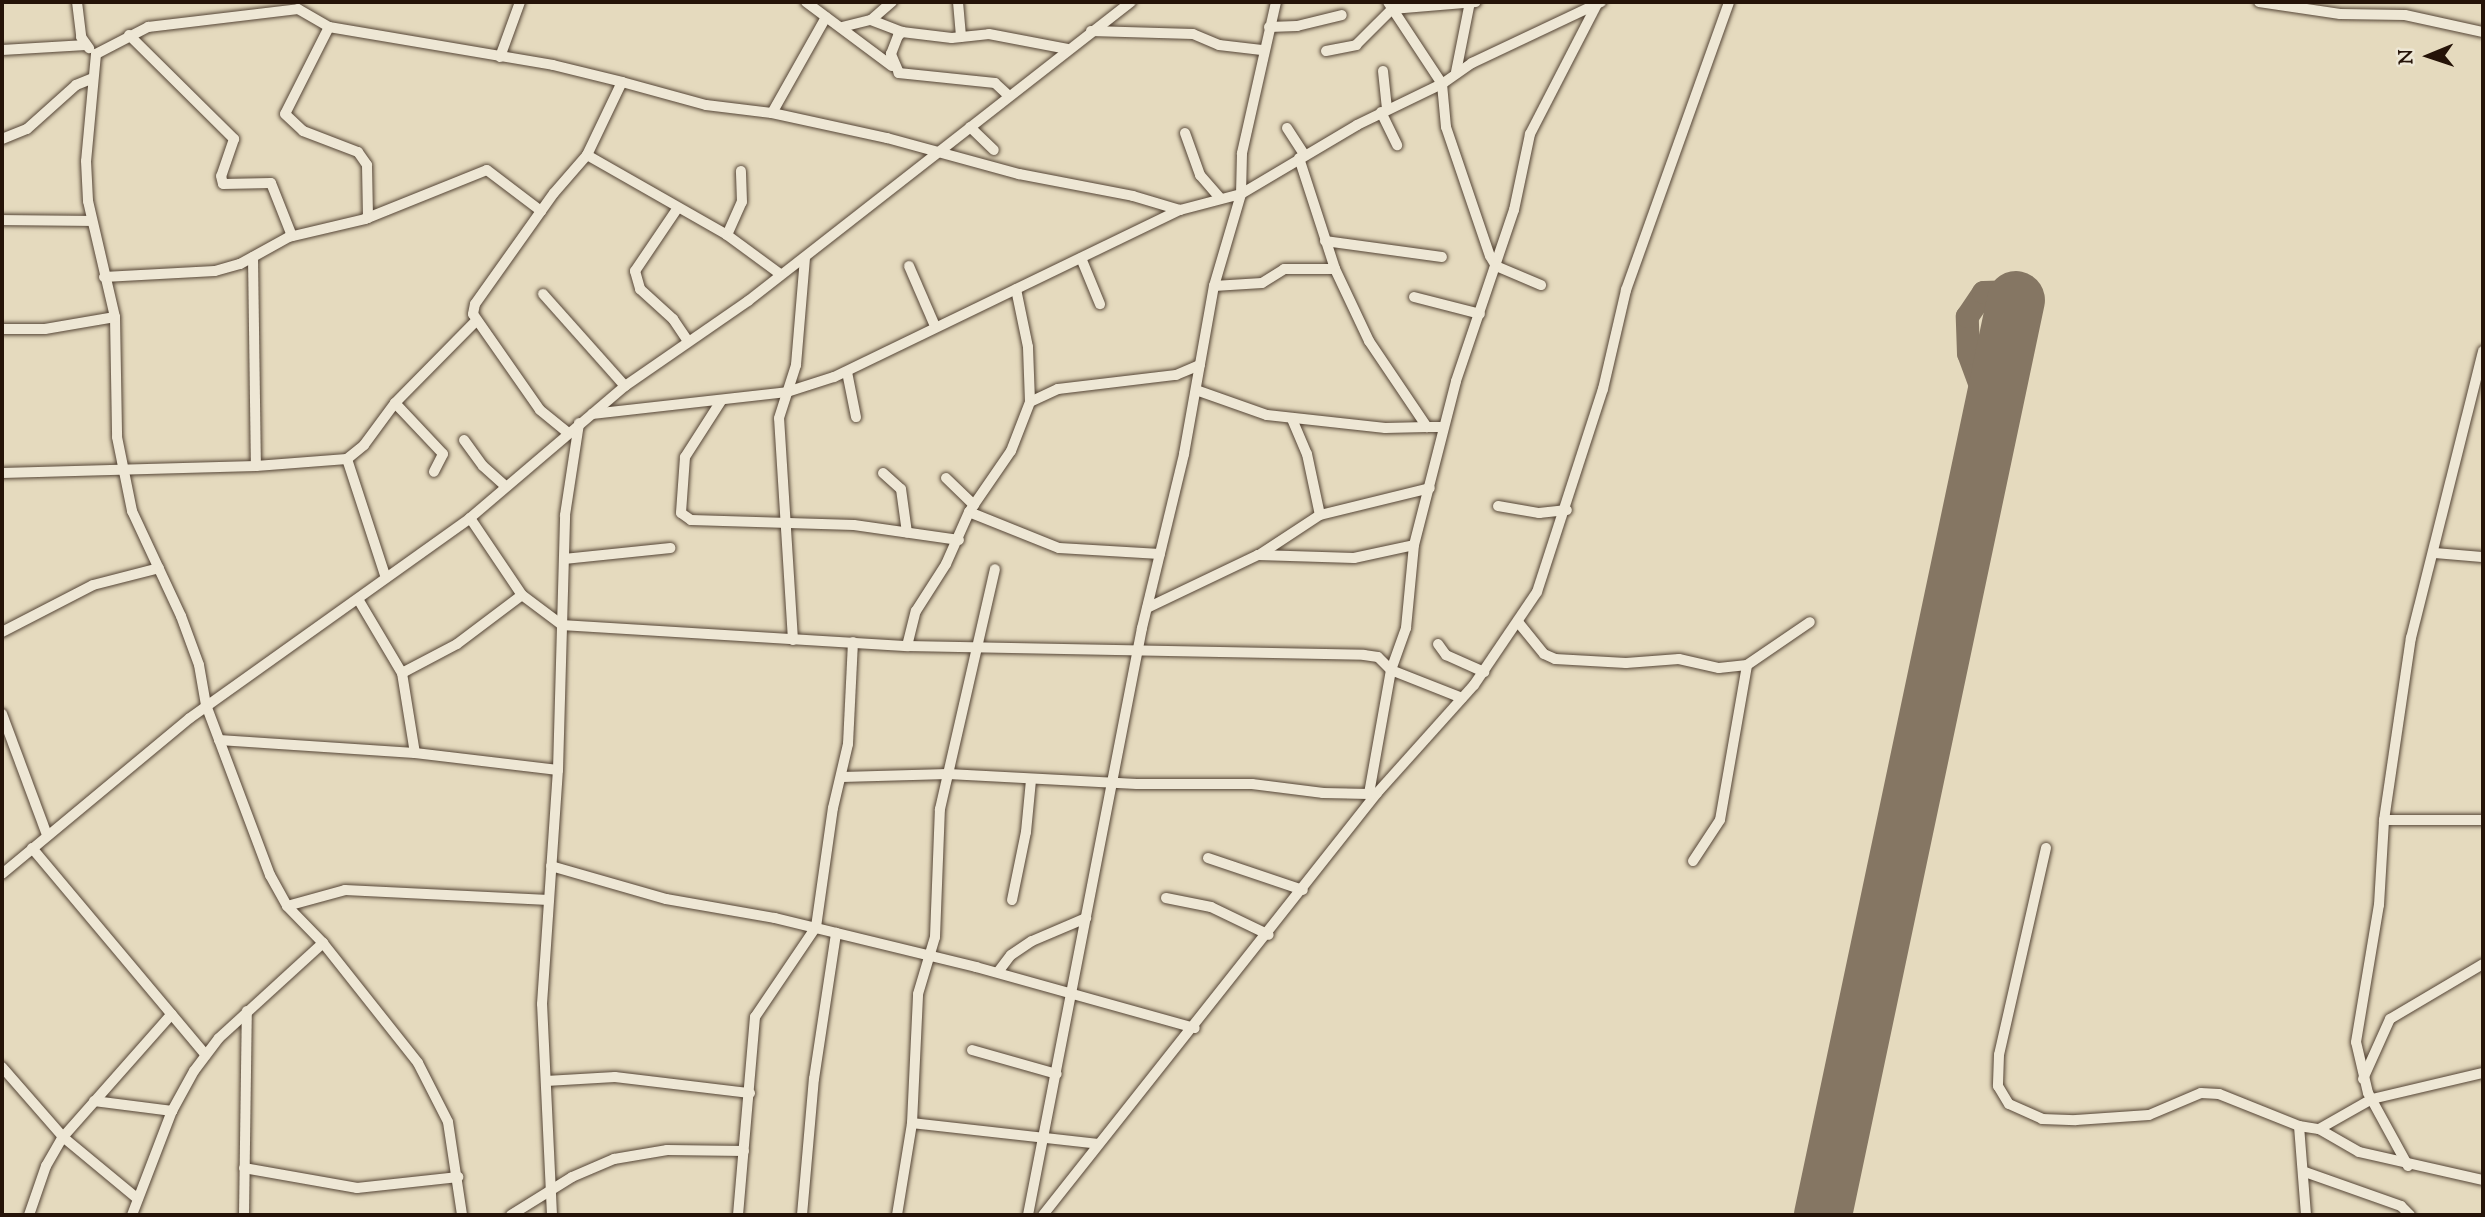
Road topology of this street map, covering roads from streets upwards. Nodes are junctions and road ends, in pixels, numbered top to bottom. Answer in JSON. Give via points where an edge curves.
{"nodes":[{"id":1,"x":77,"y":2,"type":"edge"},
{"id":2,"x":520,"y":2,"type":"edge"},
{"id":3,"x":806,"y":2,"type":"edge"},
{"id":4,"x":892,"y":2,"type":"edge"},
{"id":5,"x":958,"y":2,"type":"edge"},
{"id":6,"x":1130,"y":2,"type":"edge"},
{"id":7,"x":1276,"y":2,"type":"edge"},
{"id":8,"x":1469,"y":2,"type":"edge"},
{"id":9,"x":1476,"y":2,"type":"edge"},
{"id":10,"x":1599,"y":2,"type":"edge"},
{"id":11,"x":1729,"y":2,"type":"edge"},
{"id":12,"x":2259,"y":2,"type":"edge"},
{"id":13,"x":1390,"y":5,"type":"edge"},
{"id":14,"x":1342,"y":15,"type":"dead end"},
{"id":15,"x":826,"y":17,"type":"junction"},
{"id":16,"x":871,"y":20,"type":"junction"},
{"id":17,"x":330,"y":27,"type":"junction"},
{"id":18,"x":842,"y":27,"type":"junction"},
{"id":19,"x":1269,"y":27,"type":"junction"},
{"id":20,"x":1091,"y":31,"type":"junction"},
{"id":21,"x":902,"y":32,"type":"junction"},
{"id":22,"x":2483,"y":32,"type":"edge"},
{"id":23,"x":129,"y":35,"type":"junction"},
{"id":24,"x":961,"y":37,"type":"junction"},
{"id":25,"x":86,"y":45,"type":"junction"},
{"id":26,"x":1068,"y":49,"type":"junction"},
{"id":27,"x":2,"y":50,"type":"edge"},
{"id":28,"x":1262,"y":50,"type":"junction"},
{"id":29,"x":1326,"y":51,"type":"dead end"},
{"id":30,"x":96,"y":54,"type":"junction"},
{"id":31,"x":499,"y":57,"type":"junction"},
{"id":32,"x":892,"y":66,"type":"junction"},
{"id":33,"x":1383,"y":71,"type":"dead end"},
{"id":34,"x":1456,"y":72,"type":"junction"},
{"id":35,"x":93,"y":78,"type":"junction"},
{"id":36,"x":622,"y":82,"type":"junction"},
{"id":37,"x":1442,"y":84,"type":"junction"},
{"id":38,"x":1009,"y":96,"type":"junction"},
{"id":39,"x":1384,"y":110,"type":"junction"},
{"id":40,"x":772,"y":113,"type":"junction"},
{"id":41,"x":970,"y":128,"type":"junction"},
{"id":42,"x":1287,"y":128,"type":"dead end"},
{"id":43,"x":1185,"y":133,"type":"dead end"},
{"id":44,"x":2,"y":139,"type":"edge"},
{"id":45,"x":1397,"y":145,"type":"dead end"},
{"id":46,"x":994,"y":150,"type":"dead end"},
{"id":47,"x":940,"y":152,"type":"junction"},
{"id":48,"x":587,"y":155,"type":"junction"},
{"id":49,"x":1302,"y":156,"type":"junction"},
{"id":50,"x":741,"y":171,"type":"dead end"},
{"id":51,"x":1241,"y":194,"type":"junction"},
{"id":52,"x":1219,"y":197,"type":"junction"},
{"id":53,"x":677,"y":209,"type":"junction"},
{"id":54,"x":1180,"y":210,"type":"junction"},
{"id":55,"x":541,"y":211,"type":"junction"},
{"id":56,"x":368,"y":218,"type":"junction"},
{"id":57,"x":2,"y":219,"type":"edge"},
{"id":58,"x":91,"y":220,"type":"junction"},
{"id":59,"x":727,"y":235,"type":"junction"},
{"id":60,"x":292,"y":236,"type":"junction"},
{"id":61,"x":1325,"y":241,"type":"junction"},
{"id":62,"x":253,"y":257,"type":"junction"},
{"id":63,"x":805,"y":257,"type":"junction"},
{"id":64,"x":1442,"y":257,"type":"dead end"},
{"id":65,"x":1081,"y":258,"type":"junction"},
{"id":66,"x":909,"y":266,"type":"dead end"},
{"id":67,"x":1496,"y":266,"type":"junction"},
{"id":68,"x":1335,"y":268,"type":"junction"},
{"id":69,"x":780,"y":274,"type":"junction"},
{"id":70,"x":104,"y":277,"type":"junction"},
{"id":71,"x":1541,"y":285,"type":"dead end"},
{"id":72,"x":1214,"y":286,"type":"junction"},
{"id":73,"x":1016,"y":289,"type":"junction"},
{"id":74,"x":543,"y":294,"type":"dead end"},
{"id":75,"x":1414,"y":297,"type":"dead end"},
{"id":76,"x":1100,"y":304,"type":"dead end"},
{"id":77,"x":1480,"y":314,"type":"junction"},
{"id":78,"x":115,"y":317,"type":"junction"},
{"id":79,"x":475,"y":321,"type":"junction"},
{"id":80,"x":935,"y":326,"type":"junction"},
{"id":81,"x":2,"y":329,"type":"edge"},
{"id":82,"x":688,"y":341,"type":"junction"},
{"id":83,"x":2483,"y":351,"type":"edge"},
{"id":84,"x":1200,"y":365,"type":"junction"},
{"id":85,"x":847,"y":372,"type":"junction"},
{"id":86,"x":625,"y":386,"type":"junction"},
{"id":87,"x":1196,"y":390,"type":"junction"},
{"id":88,"x":787,"y":393,"type":"junction"},
{"id":89,"x":721,"y":401,"type":"junction"},
{"id":90,"x":1030,"y":402,"type":"junction"},
{"id":91,"x":395,"y":403,"type":"junction"},
{"id":92,"x":590,"y":414,"type":"junction"},
{"id":93,"x":856,"y":417,"type":"dead end"},
{"id":94,"x":1292,"y":419,"type":"junction"},
{"id":95,"x":579,"y":423,"type":"junction"},
{"id":96,"x":1427,"y":427,"type":"junction"},
{"id":97,"x":1443,"y":427,"type":"junction"},
{"id":98,"x":567,"y":432,"type":"junction"},
{"id":99,"x":464,"y":440,"type":"dead end"},
{"id":100,"x":347,"y":459,"type":"junction"},
{"id":101,"x":256,"y":467,"type":"junction"},
{"id":102,"x":123,"y":472,"type":"junction"},
{"id":103,"x":434,"y":472,"type":"dead end"},
{"id":104,"x":2,"y":473,"type":"edge"},
{"id":105,"x":883,"y":473,"type":"dead end"},
{"id":106,"x":946,"y":478,"type":"dead end"},
{"id":107,"x":505,"y":486,"type":"junction"},
{"id":108,"x":1430,"y":488,"type":"junction"},
{"id":109,"x":1498,"y":506,"type":"dead end"},
{"id":110,"x":972,"y":509,"type":"junction"},
{"id":111,"x":1567,"y":510,"type":"junction"},
{"id":112,"x":1320,"y":515,"type":"junction"},
{"id":113,"x":470,"y":518,"type":"junction"},
{"id":114,"x":786,"y":522,"type":"junction"},
{"id":115,"x":907,"y":533,"type":"junction"},
{"id":116,"x":959,"y":540,"type":"junction"},
{"id":117,"x":1414,"y":545,"type":"junction"},
{"id":118,"x":670,"y":548,"type":"dead end"},
{"id":119,"x":2434,"y":553,"type":"junction"},
{"id":120,"x":1160,"y":554,"type":"junction"},
{"id":121,"x":1258,"y":555,"type":"junction"},
{"id":122,"x":2483,"y":557,"type":"edge"},
{"id":123,"x":564,"y":559,"type":"junction"},
{"id":124,"x":159,"y":568,"type":"junction"},
{"id":125,"x":995,"y":569,"type":"dead end"},
{"id":126,"x":386,"y":578,"type":"junction"},
{"id":127,"x":522,"y":595,"type":"junction"},
{"id":128,"x":358,"y":599,"type":"junction"},
{"id":129,"x":1147,"y":608,"type":"junction"},
{"id":130,"x":1518,"y":622,"type":"junction"},
{"id":131,"x":1810,"y":622,"type":"dead end"},
{"id":132,"x":562,"y":625,"type":"junction"},
{"id":133,"x":2,"y":632,"type":"edge"},
{"id":134,"x":793,"y":640,"type":"junction"},
{"id":135,"x":853,"y":642,"type":"junction"},
{"id":136,"x":1437,"y":644,"type":"dead end"},
{"id":137,"x":907,"y":646,"type":"junction"},
{"id":138,"x":974,"y":649,"type":"junction"},
{"id":139,"x":1139,"y":649,"type":"junction"},
{"id":140,"x":1747,"y":665,"type":"junction"},
{"id":141,"x":1391,"y":670,"type":"junction"},
{"id":142,"x":1484,"y":672,"type":"junction"},
{"id":143,"x":402,"y":673,"type":"junction"},
{"id":144,"x":1462,"y":698,"type":"junction"},
{"id":145,"x":206,"y":705,"type":"junction"},
{"id":146,"x":2,"y":714,"type":"edge"},
{"id":147,"x":4,"y":729,"type":"edge"},
{"id":148,"x":219,"y":740,"type":"junction"},
{"id":149,"x":415,"y":753,"type":"junction"},
{"id":150,"x":558,"y":770,"type":"junction"},
{"id":151,"x":948,"y":774,"type":"junction"},
{"id":152,"x":842,"y":777,"type":"junction"},
{"id":153,"x":1031,"y":780,"type":"junction"},
{"id":154,"x":1114,"y":782,"type":"junction"},
{"id":155,"x":1373,"y":793,"type":"junction"},
{"id":156,"x":2384,"y":820,"type":"junction"},
{"id":157,"x":2483,"y":820,"type":"edge"},
{"id":158,"x":47,"y":835,"type":"junction"},
{"id":159,"x":32,"y":848,"type":"junction"},
{"id":160,"x":2046,"y":848,"type":"dead end"},
{"id":161,"x":1208,"y":858,"type":"dead end"},
{"id":162,"x":1693,"y":861,"type":"dead end"},
{"id":163,"x":551,"y":866,"type":"junction"},
{"id":164,"x":2,"y":874,"type":"edge"},
{"id":165,"x":1303,"y":890,"type":"junction"},
{"id":166,"x":1166,"y":898,"type":"dead end"},
{"id":167,"x":549,"y":900,"type":"junction"},
{"id":168,"x":1012,"y":900,"type":"dead end"},
{"id":169,"x":288,"y":906,"type":"junction"},
{"id":170,"x":1086,"y":918,"type":"junction"},
{"id":171,"x":816,"y":928,"type":"junction"},
{"id":172,"x":836,"y":933,"type":"junction"},
{"id":173,"x":1269,"y":935,"type":"junction"},
{"id":174,"x":323,"y":943,"type":"junction"},
{"id":175,"x":928,"y":957,"type":"junction"},
{"id":176,"x":2483,"y":964,"type":"edge"},
{"id":177,"x":998,"y":972,"type":"junction"},
{"id":178,"x":1073,"y":996,"type":"junction"},
{"id":179,"x":247,"y":1011,"type":"junction"},
{"id":180,"x":172,"y":1014,"type":"junction"},
{"id":181,"x":1195,"y":1028,"type":"junction"},
{"id":182,"x":972,"y":1050,"type":"dead end"},
{"id":183,"x":206,"y":1055,"type":"junction"},
{"id":184,"x":2,"y":1067,"type":"edge"},
{"id":185,"x":2483,"y":1073,"type":"edge"},
{"id":186,"x":1057,"y":1074,"type":"junction"},
{"id":187,"x":2363,"y":1080,"type":"junction"},
{"id":188,"x":546,"y":1081,"type":"junction"},
{"id":189,"x":750,"y":1093,"type":"junction"},
{"id":190,"x":2372,"y":1099,"type":"junction"},
{"id":191,"x":94,"y":1101,"type":"junction"},
{"id":192,"x":172,"y":1111,"type":"junction"},
{"id":193,"x":912,"y":1123,"type":"junction"},
{"id":194,"x":2299,"y":1126,"type":"junction"},
{"id":195,"x":2319,"y":1129,"type":"junction"},
{"id":196,"x":63,"y":1137,"type":"junction"},
{"id":197,"x":1046,"y":1141,"type":"junction"},
{"id":198,"x":1098,"y":1144,"type":"junction"},
{"id":199,"x":744,"y":1151,"type":"junction"},
{"id":200,"x":2408,"y":1166,"type":"junction"},
{"id":201,"x":244,"y":1168,"type":"junction"},
{"id":202,"x":2305,"y":1172,"type":"junction"},
{"id":203,"x":458,"y":1177,"type":"junction"},
{"id":204,"x":2483,"y":1180,"type":"edge"},
{"id":205,"x":552,"y":1194,"type":"junction"},
{"id":206,"x":138,"y":1199,"type":"junction"},
{"id":207,"x":29,"y":1215,"type":"edge"},
{"id":208,"x":132,"y":1215,"type":"edge"},
{"id":209,"x":244,"y":1215,"type":"edge"},
{"id":210,"x":462,"y":1215,"type":"edge"},
{"id":211,"x":511,"y":1215,"type":"edge"},
{"id":212,"x":552,"y":1215,"type":"edge"},
{"id":213,"x":738,"y":1215,"type":"edge"},
{"id":214,"x":802,"y":1215,"type":"edge"},
{"id":215,"x":897,"y":1215,"type":"edge"},
{"id":216,"x":1028,"y":1215,"type":"edge"},
{"id":217,"x":1043,"y":1215,"type":"edge"},
{"id":218,"x":2306,"y":1215,"type":"edge"},
{"id":219,"x":2410,"y":1215,"type":"edge"}],
"edges":[{"from":1,"to":25,"type":"street"},
{"from":2,"to":31,"type":"street"},
{"from":3,"to":15,"type":"street"},
{"from":4,"to":16,"type":"street"},
{"from":5,"to":24,"type":"street"},
{"from":6,"to":20,"type":"street"},
{"from":7,"to":19,"type":"street"},
{"from":8,"to":9,"type":"street"},
{"from":8,"to":13,"type":"street"},
{"from":8,"to":34,"type":"street"},
{"from":10,"to":34,"type":"street"},
{"from":10,"to":67,"type":"street","via":[[1530,134]]},
{"from":11,"to":111,"type":"street","via":[[1626,290]]},
{"from":12,"to":22,"type":"street","via":[[2340,14],[2404,15]]},
{"from":13,"to":29,"type":"street","via":[[1356,45]]},
{"from":13,"to":37,"type":"street"},
{"from":14,"to":19,"type":"street","via":[[1297,26]]},
{"from":15,"to":18,"type":"street"},
{"from":15,"to":40,"type":"street"},
{"from":16,"to":18,"type":"street"},
{"from":16,"to":21,"type":"street"},
{"from":17,"to":23,"type":"street","via":[[298,9],[148,27]]},
{"from":17,"to":31,"type":"street"},
{"from":17,"to":56,"type":"street","via":[[285,114],[303,131],[358,152],[367,165]]},
{"from":18,"to":32,"type":"street"},
{"from":19,"to":28,"type":"street"},
{"from":20,"to":26,"type":"street"},
{"from":20,"to":28,"type":"street","via":[[1193,34],[1219,45]]},
{"from":21,"to":24,"type":"street"},
{"from":21,"to":32,"type":"street","via":[[891,54]]},
{"from":23,"to":30,"type":"street"},
{"from":23,"to":60,"type":"street","via":[[234,139],[221,176],[223,184],[271,183]]},
{"from":24,"to":26,"type":"street","via":[[989,34]]},
{"from":25,"to":27,"type":"street"},
{"from":25,"to":30,"type":"street"},
{"from":26,"to":38,"type":"street"},
{"from":28,"to":51,"type":"street","via":[[1242,153]]},
{"from":30,"to":35,"type":"street"},
{"from":31,"to":36,"type":"street"},
{"from":32,"to":38,"type":"street","via":[[913,77],[995,83]]},
{"from":33,"to":39,"type":"street"},
{"from":34,"to":37,"type":"street"},
{"from":35,"to":44,"type":"street","via":[[76,85],[27,129]]},
{"from":35,"to":58,"type":"street","via":[[86,161]]},
{"from":36,"to":40,"type":"street","via":[[705,105]]},
{"from":36,"to":48,"type":"street"},
{"from":37,"to":39,"type":"street"},
{"from":37,"to":67,"type":"street","via":[[1446,127]]},
{"from":38,"to":41,"type":"street"},
{"from":39,"to":45,"type":"street"},
{"from":39,"to":49,"type":"street"},
{"from":40,"to":47,"type":"street"},
{"from":41,"to":46,"type":"street"},
{"from":41,"to":47,"type":"street"},
{"from":42,"to":49,"type":"street"},
{"from":43,"to":52,"type":"street","via":[[1200,175]]},
{"from":47,"to":54,"type":"street"},
{"from":47,"to":63,"type":"street"},
{"from":48,"to":53,"type":"street"},
{"from":48,"to":55,"type":"street"},
{"from":49,"to":51,"type":"street"},
{"from":49,"to":61,"type":"street"},
{"from":50,"to":59,"type":"street","via":[[742,202]]},
{"from":51,"to":52,"type":"street"},
{"from":51,"to":72,"type":"street"},
{"from":52,"to":54,"type":"street"},
{"from":53,"to":59,"type":"street"},
{"from":53,"to":82,"type":"street","via":[[635,271],[640,289],[673,318]]},
{"from":54,"to":65,"type":"street"},
{"from":55,"to":56,"type":"street","via":[[487,170]]},
{"from":55,"to":79,"type":"street","via":[[475,304]]},
{"from":56,"to":60,"type":"street"},
{"from":57,"to":58,"type":"street"},
{"from":58,"to":70,"type":"street"},
{"from":59,"to":69,"type":"street"},
{"from":60,"to":62,"type":"street"},
{"from":61,"to":64,"type":"street"},
{"from":61,"to":68,"type":"street"},
{"from":62,"to":70,"type":"street","via":[[215,271]]},
{"from":62,"to":101,"type":"street"},
{"from":63,"to":69,"type":"street"},
{"from":63,"to":88,"type":"street","via":[[796,365]]},
{"from":65,"to":73,"type":"street"},
{"from":65,"to":76,"type":"street"},
{"from":66,"to":80,"type":"street"},
{"from":67,"to":71,"type":"street"},
{"from":67,"to":77,"type":"street"},
{"from":68,"to":72,"type":"street","via":[[1284,270],[1262,283]]},
{"from":68,"to":96,"type":"street","via":[[1380,361]]},
{"from":69,"to":82,"type":"street"},
{"from":70,"to":78,"type":"street"},
{"from":72,"to":84,"type":"street"},
{"from":73,"to":80,"type":"street"},
{"from":73,"to":90,"type":"street","via":[[1028,346]]},
{"from":74,"to":86,"type":"street"},
{"from":75,"to":77,"type":"street"},
{"from":77,"to":97,"type":"street"},
{"from":78,"to":81,"type":"street","via":[[45,329]]},
{"from":78,"to":102,"type":"street","via":[[116,413]]},
{"from":79,"to":91,"type":"street"},
{"from":79,"to":98,"type":"street","via":[[540,410]]},
{"from":80,"to":85,"type":"street"},
{"from":82,"to":86,"type":"street"},
{"from":83,"to":119,"type":"street"},
{"from":84,"to":87,"type":"street"},
{"from":84,"to":90,"type":"street","via":[[1176,375],[1058,388]]},
{"from":85,"to":88,"type":"street"},
{"from":85,"to":93,"type":"street"},
{"from":86,"to":92,"type":"street"},
{"from":87,"to":94,"type":"street","via":[[1257,414]]},
{"from":87,"to":120,"type":"street"},
{"from":88,"to":89,"type":"street"},
{"from":88,"to":114,"type":"street","via":[[779,418]]},
{"from":89,"to":92,"type":"street"},
{"from":89,"to":114,"type":"street","via":[[685,457],[679,486],[681,513],[691,520]]},
{"from":90,"to":110,"type":"street","via":[[1011,451]]},
{"from":91,"to":100,"type":"street","via":[[364,446]]},
{"from":91,"to":103,"type":"street","via":[[443,454],[442,464]]},
{"from":92,"to":95,"type":"street"},
{"from":94,"to":96,"type":"street"},
{"from":94,"to":112,"type":"street","via":[[1307,454]]},
{"from":95,"to":98,"type":"street"},
{"from":95,"to":123,"type":"street","via":[[568,484]]},
{"from":96,"to":97,"type":"street"},
{"from":97,"to":108,"type":"street"},
{"from":98,"to":107,"type":"street"},
{"from":99,"to":107,"type":"street"},
{"from":100,"to":101,"type":"street"},
{"from":100,"to":126,"type":"street"},
{"from":101,"to":102,"type":"street"},
{"from":102,"to":104,"type":"street"},
{"from":102,"to":124,"type":"street","via":[[132,511]]},
{"from":105,"to":115,"type":"street","via":[[901,489]]},
{"from":106,"to":110,"type":"street"},
{"from":107,"to":113,"type":"street"},
{"from":108,"to":112,"type":"street"},
{"from":108,"to":117,"type":"street"},
{"from":109,"to":111,"type":"street","via":[[1539,513]]},
{"from":110,"to":116,"type":"street"},
{"from":110,"to":120,"type":"street","via":[[1059,548]]},
{"from":111,"to":130,"type":"street","via":[[1537,592]]},
{"from":112,"to":121,"type":"street"},
{"from":113,"to":126,"type":"street"},
{"from":113,"to":127,"type":"street"},
{"from":114,"to":115,"type":"street"},
{"from":114,"to":134,"type":"street"},
{"from":115,"to":116,"type":"street"},
{"from":116,"to":137,"type":"street","via":[[916,611]]},
{"from":117,"to":121,"type":"street","via":[[1354,558]]},
{"from":117,"to":141,"type":"street","via":[[1406,628]]},
{"from":118,"to":123,"type":"street"},
{"from":119,"to":122,"type":"street"},
{"from":119,"to":156,"type":"street","via":[[2411,638]]},
{"from":120,"to":129,"type":"street"},
{"from":121,"to":129,"type":"street"},
{"from":123,"to":132,"type":"street"},
{"from":124,"to":133,"type":"street","via":[[93,585]]},
{"from":124,"to":145,"type":"street","via":[[199,665]]},
{"from":125,"to":138,"type":"street"},
{"from":126,"to":128,"type":"street"},
{"from":127,"to":132,"type":"street"},
{"from":127,"to":143,"type":"street","via":[[457,644]]},
{"from":128,"to":143,"type":"street"},
{"from":128,"to":145,"type":"street"},
{"from":129,"to":139,"type":"street"},
{"from":130,"to":140,"type":"street","via":[[1544,654],[1555,659],[1626,663],[1672,659],[1719,668]]},
{"from":130,"to":142,"type":"street"},
{"from":131,"to":140,"type":"street"},
{"from":132,"to":134,"type":"street"},
{"from":132,"to":150,"type":"street"},
{"from":134,"to":135,"type":"street"},
{"from":135,"to":137,"type":"street"},
{"from":135,"to":152,"type":"street"},
{"from":136,"to":142,"type":"street","via":[[1447,655]]},
{"from":137,"to":138,"type":"street"},
{"from":138,"to":139,"type":"street"},
{"from":138,"to":151,"type":"street"},
{"from":139,"to":141,"type":"street","via":[[1364,655],[1378,657]]},
{"from":139,"to":154,"type":"street"},
{"from":140,"to":162,"type":"street","via":[[1720,820]]},
{"from":141,"to":144,"type":"street"},
{"from":141,"to":155,"type":"street"},
{"from":142,"to":144,"type":"street"},
{"from":143,"to":149,"type":"street"},
{"from":144,"to":155,"type":"street"},
{"from":145,"to":148,"type":"street"},
{"from":145,"to":158,"type":"street"},
{"from":146,"to":147,"type":"street"},
{"from":147,"to":158,"type":"street"},
{"from":148,"to":149,"type":"street"},
{"from":148,"to":169,"type":"street","via":[[270,875]]},
{"from":149,"to":150,"type":"street"},
{"from":150,"to":163,"type":"street"},
{"from":151,"to":152,"type":"street"},
{"from":151,"to":153,"type":"street"},
{"from":151,"to":175,"type":"street","via":[[936,833],[937,914]]},
{"from":152,"to":171,"type":"street","via":[[833,808]]},
{"from":153,"to":154,"type":"street"},
{"from":153,"to":168,"type":"street"},
{"from":154,"to":155,"type":"street","via":[[1252,784],[1323,793]]},
{"from":154,"to":170,"type":"street"},
{"from":155,"to":165,"type":"street"},
{"from":156,"to":157,"type":"street"},
{"from":156,"to":187,"type":"street","via":[[2379,905],[2356,1042]]},
{"from":158,"to":159,"type":"street"},
{"from":159,"to":164,"type":"street"},
{"from":159,"to":180,"type":"street"},
{"from":160,"to":194,"type":"street","via":[[1999,1055],[2001,1097],[2022,1112],[2057,1121],[2149,1115],[2201,1093],[2219,1094]]},
{"from":161,"to":165,"type":"street"},
{"from":163,"to":167,"type":"street"},
{"from":163,"to":171,"type":"street","via":[[666,899]]},
{"from":165,"to":173,"type":"street"},
{"from":166,"to":173,"type":"street","via":[[1211,907]]},
{"from":167,"to":169,"type":"street","via":[[345,890]]},
{"from":167,"to":188,"type":"street","via":[[542,1004]]},
{"from":169,"to":174,"type":"street"},
{"from":170,"to":177,"type":"street","via":[[1032,941],[1011,955]]},
{"from":170,"to":178,"type":"street"},
{"from":171,"to":172,"type":"street"},
{"from":171,"to":189,"type":"street","via":[[755,1017]]},
{"from":172,"to":175,"type":"street"},
{"from":172,"to":214,"type":"street","via":[[814,1079]]},
{"from":173,"to":181,"type":"street"},
{"from":174,"to":179,"type":"street"},
{"from":174,"to":203,"type":"street","via":[[418,1063],[448,1122]]},
{"from":175,"to":177,"type":"street"},
{"from":175,"to":193,"type":"street","via":[[914,1034]]},
{"from":176,"to":187,"type":"street","via":[[2390,1019]]},
{"from":177,"to":178,"type":"street"},
{"from":178,"to":181,"type":"street"},
{"from":178,"to":186,"type":"street"},
{"from":179,"to":183,"type":"street"},
{"from":179,"to":201,"type":"street"},
{"from":180,"to":183,"type":"street"},
{"from":180,"to":191,"type":"street"},
{"from":181,"to":198,"type":"street"},
{"from":182,"to":186,"type":"street"},
{"from":183,"to":192,"type":"street"},
{"from":184,"to":196,"type":"street"},
{"from":185,"to":190,"type":"street"},
{"from":186,"to":197,"type":"street"},
{"from":187,"to":190,"type":"street"},
{"from":188,"to":189,"type":"street","via":[[615,1077]]},
{"from":188,"to":205,"type":"street"},
{"from":189,"to":199,"type":"street"},
{"from":190,"to":195,"type":"street"},
{"from":190,"to":200,"type":"street"},
{"from":191,"to":192,"type":"street"},
{"from":191,"to":196,"type":"street"},
{"from":192,"to":206,"type":"street"},
{"from":193,"to":197,"type":"street"},
{"from":193,"to":215,"type":"street"},
{"from":194,"to":195,"type":"street"},
{"from":194,"to":202,"type":"street"},
{"from":195,"to":200,"type":"street","via":[[2359,1152]]},
{"from":196,"to":206,"type":"street"},
{"from":196,"to":207,"type":"street","via":[[46,1166]]},
{"from":197,"to":198,"type":"street"},
{"from":197,"to":216,"type":"street"},
{"from":198,"to":217,"type":"street"},
{"from":199,"to":205,"type":"street","via":[[667,1150],[614,1159],[572,1177]]},
{"from":199,"to":213,"type":"street"},
{"from":200,"to":204,"type":"street"},
{"from":201,"to":203,"type":"street","via":[[357,1188]]},
{"from":201,"to":209,"type":"street"},
{"from":202,"to":218,"type":"street"},
{"from":202,"to":219,"type":"street","via":[[2401,1206]]},
{"from":203,"to":210,"type":"street"},
{"from":205,"to":211,"type":"street"},
{"from":205,"to":212,"type":"street"},
{"from":206,"to":208,"type":"street"}]}
